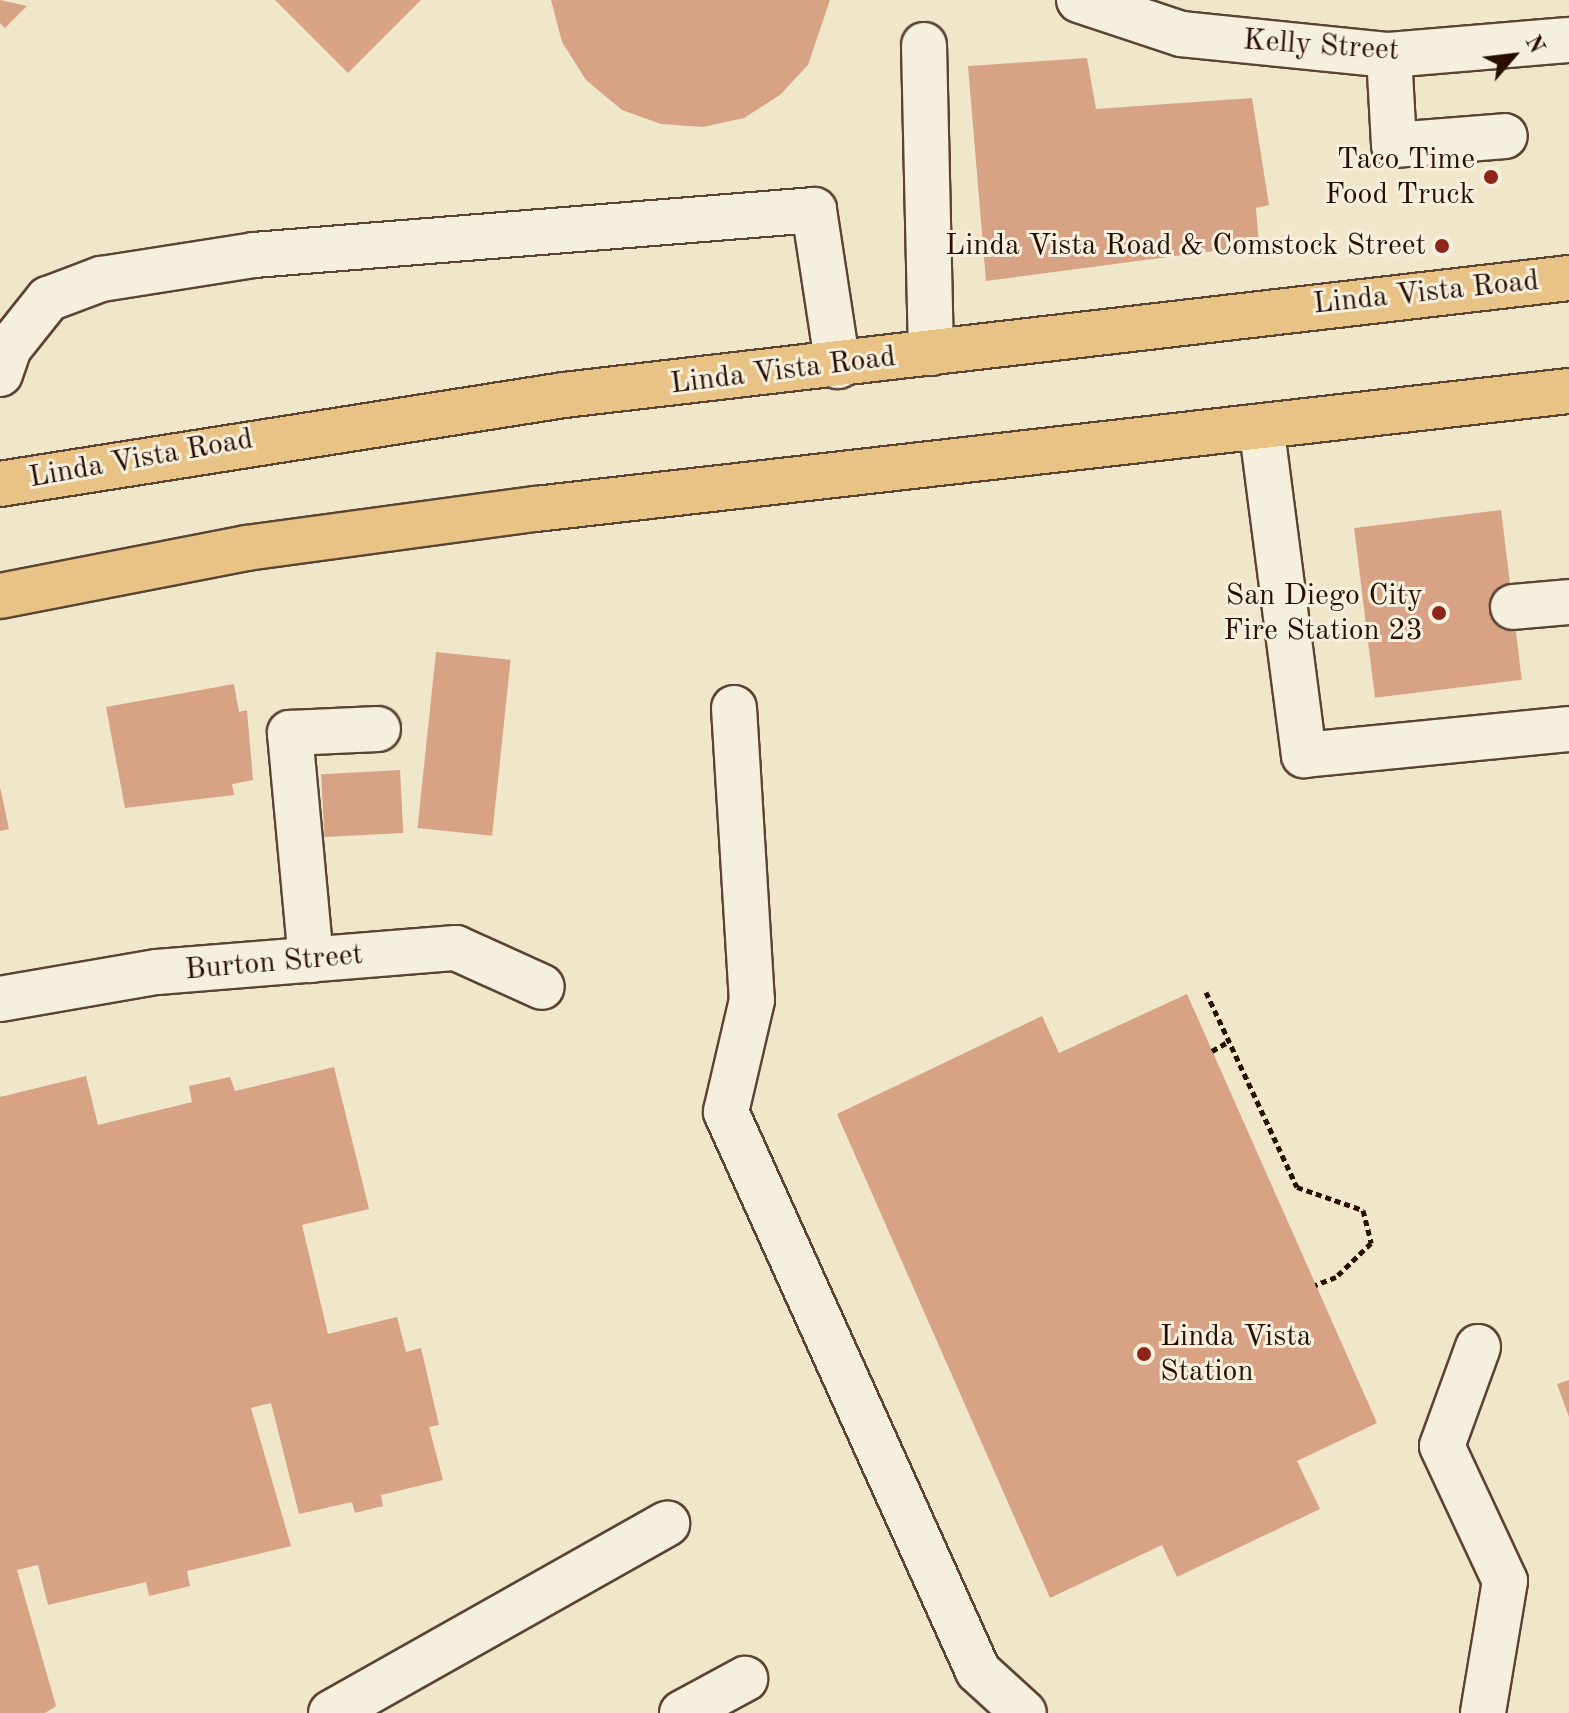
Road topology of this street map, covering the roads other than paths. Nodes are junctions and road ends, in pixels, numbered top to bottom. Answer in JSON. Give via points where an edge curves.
{"nodes":[{"id":1,"x":1079,"y":0,"type":"edge"},
{"id":2,"x":1569,"y":40,"type":"edge"},
{"id":3,"x":924,"y":45,"type":"dead end"},
{"id":4,"x":1389,"y":55,"type":"junction"},
{"id":5,"x":1505,"y":136,"type":"dead end"},
{"id":6,"x":1569,"y":278,"type":"edge"},
{"id":7,"x":931,"y":353,"type":"junction"},
{"id":8,"x":838,"y":366,"type":"junction"},
{"id":9,"x":0,"y":374,"type":"edge"},
{"id":10,"x":1569,"y":391,"type":"edge"},
{"id":11,"x":1262,"y":432,"type":"junction"},
{"id":12,"x":0,"y":484,"type":"edge"},
{"id":13,"x":0,"y":596,"type":"edge"},
{"id":14,"x":1569,"y":602,"type":"edge"},
{"id":15,"x":1513,"y":607,"type":"dead end"},
{"id":16,"x":734,"y":708,"type":"dead end"},
{"id":17,"x":378,"y":729,"type":"dead end"},
{"id":18,"x":1569,"y":729,"type":"edge"},
{"id":19,"x":311,"y":960,"type":"junction"},
{"id":20,"x":542,"y":987,"type":"dead end"},
{"id":21,"x":0,"y":999,"type":"edge"},
{"id":22,"x":1478,"y":1347,"type":"dead end"},
{"id":23,"x":667,"y":1524,"type":"dead end"},
{"id":24,"x":745,"y":1679,"type":"dead end"},
{"id":25,"x":331,"y":1713,"type":"edge"},
{"id":26,"x":682,"y":1713,"type":"edge"},
{"id":27,"x":1024,"y":1713,"type":"edge"},
{"id":28,"x":1483,"y":1713,"type":"edge"}],
"edges":[{"from":1,"to":4,"type":"street","name":"Kelly Street","via":[[1181,34]]},
{"from":2,"to":4,"type":"street","name":"Kelly Street"},
{"from":3,"to":7,"type":"street"},
{"from":4,"to":5,"type":"street","via":[[1394,145]]},
{"from":6,"to":7,"type":"main road","name":"Linda Vista Road"},
{"from":7,"to":8,"type":"main road","name":"Linda Vista Road"},
{"from":8,"to":9,"type":"street","via":[[814,210],[254,255],[101,279],[48,299],[9,348]]},
{"from":8,"to":12,"type":"main road","name":"Linda Vista Road","via":[[316,430]]},
{"from":10,"to":11,"type":"main road"},
{"from":11,"to":13,"type":"main road","via":[[461,519],[246,548]]},
{"from":11,"to":18,"type":"street","via":[[1304,755]]},
{"from":14,"to":15,"type":"street"},
{"from":16,"to":27,"type":"street","via":[[752,1000],[726,1112],[978,1671]]},
{"from":17,"to":19,"type":"street","via":[[290,733]]},
{"from":19,"to":20,"type":"street","name":"Burton Street","via":[[456,948]]},
{"from":19,"to":21,"type":"street","name":"Burton Street","via":[[157,972]]},
{"from":22,"to":28,"type":"street","via":[[1442,1446],[1505,1581]]},
{"from":23,"to":25,"type":"street"},
{"from":24,"to":26,"type":"street"}]}
